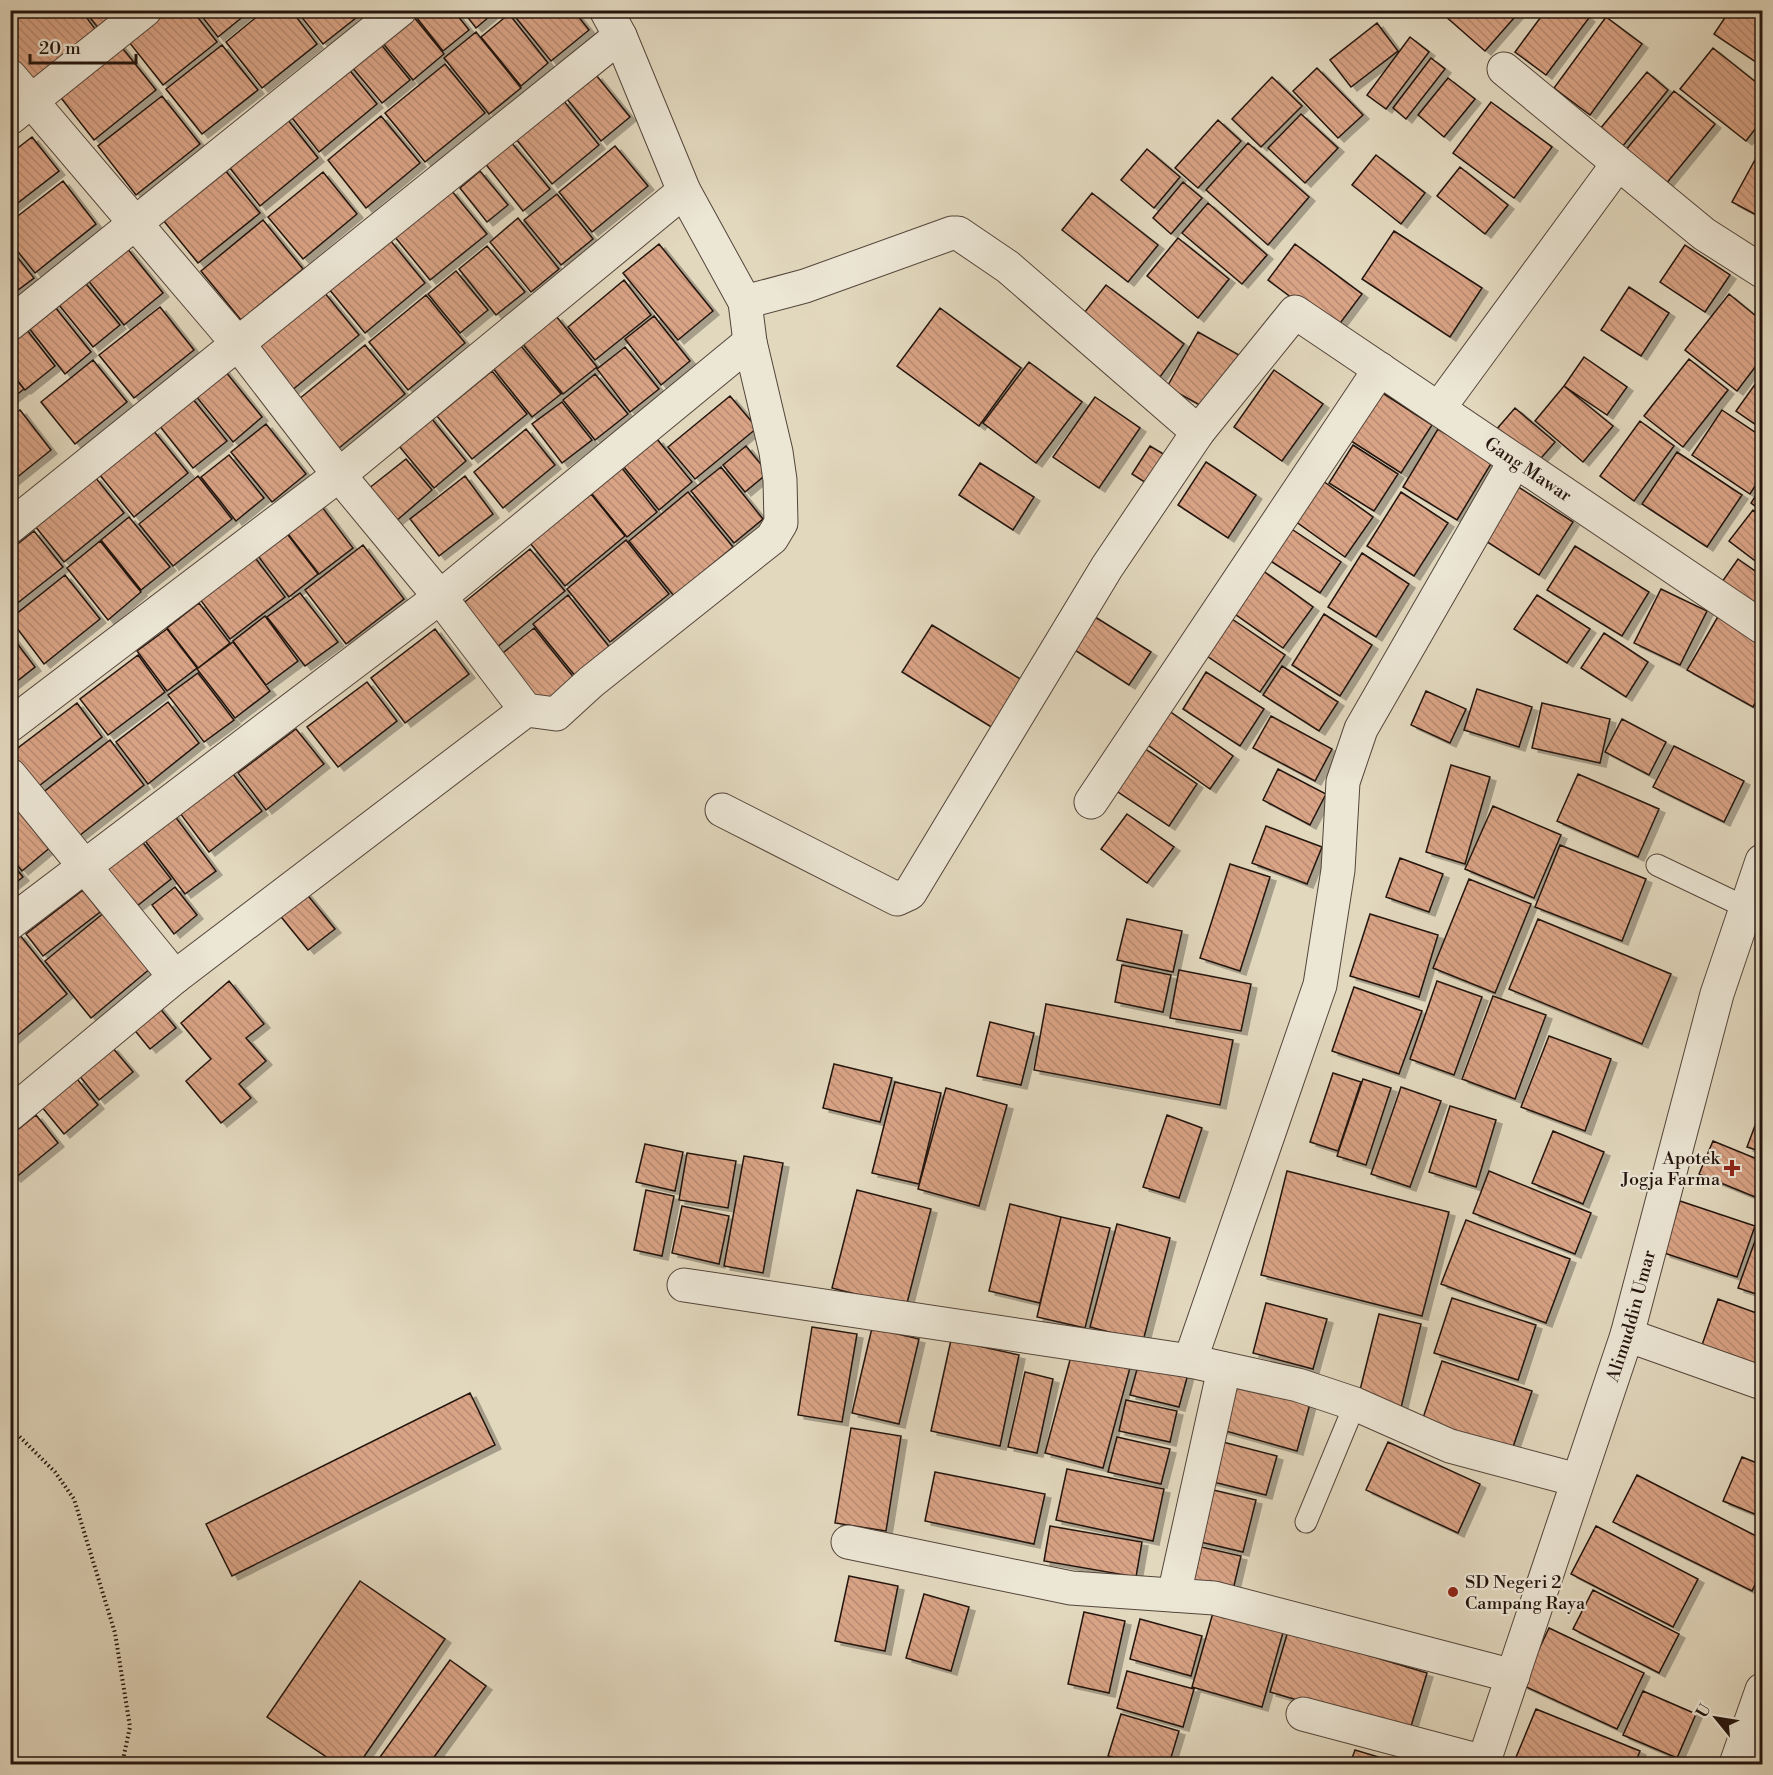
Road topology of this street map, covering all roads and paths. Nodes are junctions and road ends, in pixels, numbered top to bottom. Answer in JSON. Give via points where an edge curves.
{"nodes":[{"id":1,"x":145,"y":10,"type":"edge"},
{"id":2,"x":400,"y":10,"type":"edge"},
{"id":3,"x":613,"y":23,"type":"edge"},
{"id":4,"x":1504,"y":69,"type":"dead end"},
{"id":5,"x":10,"y":76,"type":"edge"},
{"id":6,"x":21,"y":110,"type":"edge"},
{"id":7,"x":1617,"y":165,"type":"junction"},
{"id":8,"x":684,"y":191,"type":"junction"},
{"id":9,"x":138,"y":223,"type":"junction"},
{"id":10,"x":1762,"y":272,"type":"edge"},
{"id":11,"x":745,"y":302,"type":"junction"},
{"id":12,"x":10,"y":324,"type":"edge"},
{"id":13,"x":750,"y":342,"type":"junction"},
{"id":14,"x":239,"y":345,"type":"junction"},
{"id":15,"x":1380,"y":369,"type":"junction"},
{"id":16,"x":1439,"y":408,"type":"junction"},
{"id":17,"x":1197,"y":432,"type":"junction"},
{"id":18,"x":1515,"y":461,"type":"junction"},
{"id":19,"x":339,"y":475,"type":"junction"},
{"id":20,"x":10,"y":527,"type":"edge"},
{"id":21,"x":440,"y":597,"type":"junction"},
{"id":22,"x":1762,"y":627,"type":"edge"},
{"id":23,"x":526,"y":710,"type":"junction"},
{"id":24,"x":10,"y":725,"type":"edge"},
{"id":25,"x":10,"y":775,"type":"edge"},
{"id":26,"x":1091,"y":802,"type":"dead end"},
{"id":27,"x":722,"y":810,"type":"dead end"},
{"id":28,"x":1762,"y":861,"type":"edge"},
{"id":29,"x":84,"y":865,"type":"junction"},
{"id":30,"x":1657,"y":866,"type":"dead end"},
{"id":31,"x":1745,"y":907,"type":"junction"},
{"id":32,"x":10,"y":923,"type":"edge"},
{"id":33,"x":175,"y":977,"type":"junction"},
{"id":34,"x":10,"y":1114,"type":"edge"},
{"id":35,"x":684,"y":1285,"type":"dead end"},
{"id":36,"x":1627,"y":1335,"type":"junction"},
{"id":37,"x":1190,"y":1361,"type":"junction"},
{"id":38,"x":1224,"y":1369,"type":"junction"},
{"id":39,"x":1762,"y":1383,"type":"edge"},
{"id":40,"x":1355,"y":1404,"type":"junction"},
{"id":41,"x":10,"y":1427,"type":"edge"},
{"id":42,"x":1577,"y":1480,"type":"junction"},
{"id":43,"x":1306,"y":1522,"type":"dead end"},
{"id":44,"x":848,"y":1542,"type":"dead end"},
{"id":45,"x":1174,"y":1595,"type":"junction"},
{"id":46,"x":1513,"y":1676,"type":"junction"},
{"id":47,"x":1762,"y":1690,"type":"edge"},
{"id":48,"x":1303,"y":1714,"type":"dead end"},
{"id":49,"x":1483,"y":1763,"type":"edge"},
{"id":50,"x":122,"y":1764,"type":"edge"},
{"id":51,"x":1736,"y":1764,"type":"edge"}],
"edges":[{"from":1,"to":6,"type":"street"},
{"from":2,"to":9,"type":"street"},
{"from":3,"to":8,"type":"street"},
{"from":3,"to":14,"type":"street"},
{"from":4,"to":7,"type":"street"},
{"from":5,"to":6,"type":"street"},
{"from":6,"to":9,"type":"street"},
{"from":7,"to":10,"type":"street","via":[[1704,234]]},
{"from":7,"to":16,"type":"street"},
{"from":8,"to":11,"type":"street"},
{"from":8,"to":19,"type":"street"},
{"from":9,"to":12,"type":"street"},
{"from":9,"to":14,"type":"street"},
{"from":11,"to":13,"type":"street"},
{"from":11,"to":17,"type":"street","via":[[806,286],[958,233],[1008,267]]},
{"from":13,"to":21,"type":"street"},
{"from":13,"to":23,"type":"street","via":[[780,480],[781,523],[772,538],[556,714]]},
{"from":14,"to":19,"type":"street"},
{"from":14,"to":20,"type":"street"},
{"from":15,"to":16,"type":"street","name":"Gang Mawar"},
{"from":15,"to":17,"type":"street","name":"Gang Mawar","via":[[1295,312]]},
{"from":15,"to":26,"type":"street"},
{"from":16,"to":18,"type":"street","name":"Gang Mawar"},
{"from":17,"to":27,"type":"street","via":[[1073,620],[910,893],[897,899]]},
{"from":18,"to":22,"type":"street","name":"Gang Mawar"},
{"from":18,"to":37,"type":"street","via":[[1361,729],[1343,782],[1338,870],[1320,985]]},
{"from":19,"to":21,"type":"street"},
{"from":19,"to":24,"type":"street"},
{"from":21,"to":23,"type":"street"},
{"from":21,"to":29,"type":"street"},
{"from":23,"to":33,"type":"street"},
{"from":25,"to":29,"type":"street"},
{"from":28,"to":31,"type":"street","name":"Alimuddin Umar"},
{"from":29,"to":32,"type":"street"},
{"from":29,"to":33,"type":"street"},
{"from":30,"to":31,"type":"lane"},
{"from":31,"to":36,"type":"street","name":"Alimuddin Umar","via":[[1717,994]]},
{"from":33,"to":34,"type":"street"},
{"from":35,"to":37,"type":"street"},
{"from":36,"to":39,"type":"street"},
{"from":36,"to":42,"type":"street","name":"Alimuddin Umar"},
{"from":37,"to":38,"type":"street"},
{"from":38,"to":40,"type":"street","via":[[1298,1385]]},
{"from":38,"to":45,"type":"street"},
{"from":40,"to":42,"type":"street","via":[[1450,1446]]},
{"from":40,"to":43,"type":"lane"},
{"from":41,"to":50,"type":"path","via":[[56,1472],[74,1499],[116,1633],[129,1727]]},
{"from":42,"to":46,"type":"street","name":"Alimuddin Umar"},
{"from":44,"to":45,"type":"street","via":[[1071,1588]]},
{"from":45,"to":46,"type":"street","via":[[1215,1598]]},
{"from":46,"to":49,"type":"street","name":"Alimuddin Umar"},
{"from":47,"to":51,"type":"street"},
{"from":48,"to":49,"type":"street"}]}
